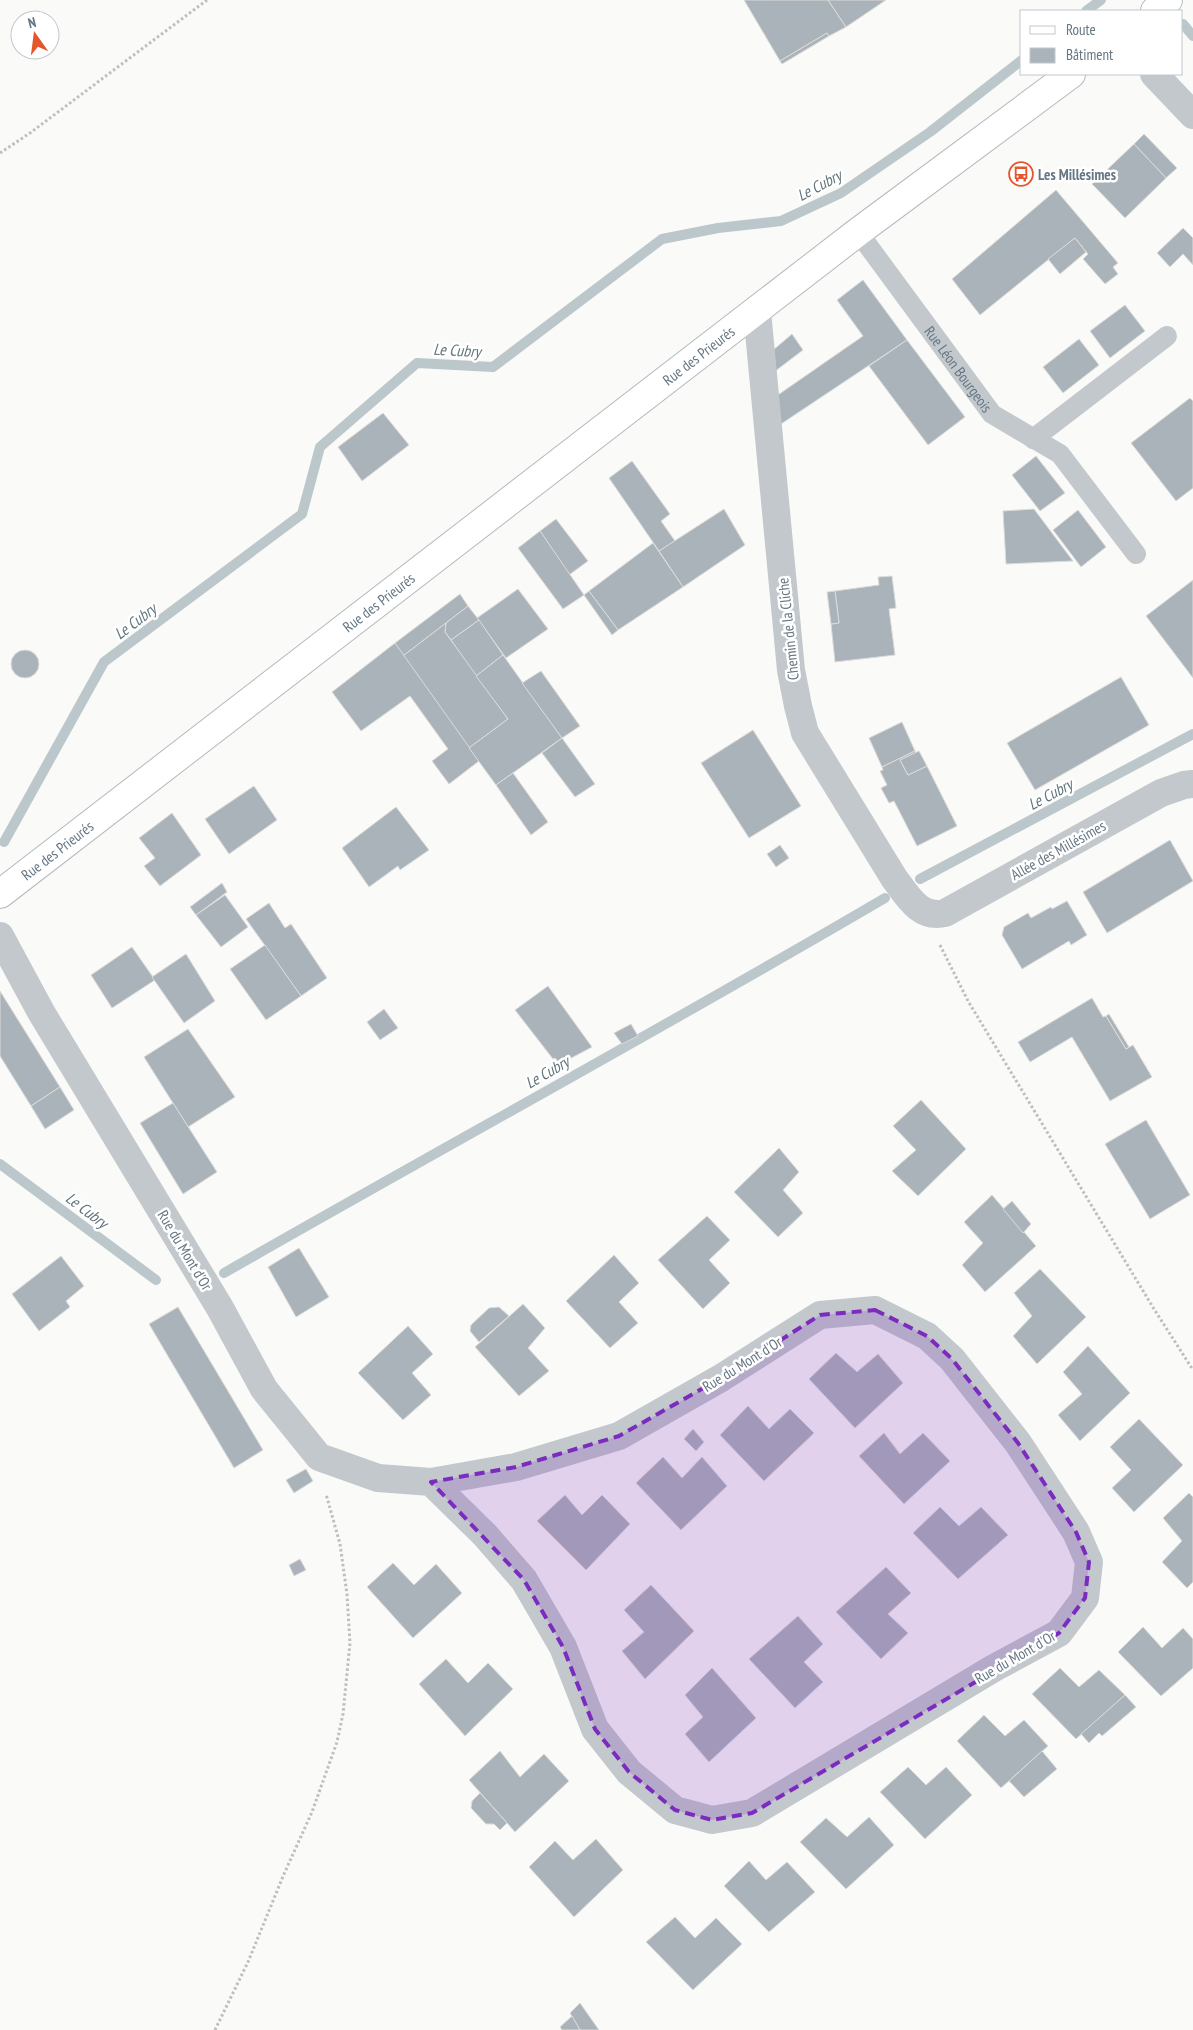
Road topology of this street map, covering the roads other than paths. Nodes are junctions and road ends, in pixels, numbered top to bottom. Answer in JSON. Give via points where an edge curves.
{"nodes":[{"id":1,"x":1168,"y":0,"type":"edge"},
{"id":2,"x":1156,"y":10,"type":"edge"},
{"id":3,"x":1070,"y":75,"type":"edge"},
{"id":4,"x":1155,"y":75,"type":"edge"},
{"id":5,"x":1193,"y":115,"type":"edge"},
{"id":6,"x":858,"y":232,"type":"junction"},
{"id":7,"x":757,"y":311,"type":"junction"},
{"id":8,"x":1167,"y":336,"type":"dead end"},
{"id":9,"x":1033,"y":438,"type":"junction"},
{"id":10,"x":1136,"y":554,"type":"dead end"},
{"id":11,"x":1193,"y":784,"type":"edge"},
{"id":12,"x":0,"y":894,"type":"edge"},
{"id":13,"x":923,"y":912,"type":"joint"},
{"id":14,"x":0,"y":936,"type":"edge"},
{"id":15,"x":432,"y":1482,"type":"junction"}],
"edges":[{"from":1,"to":2,"type":"street"},
{"from":3,"to":6,"type":"street"},
{"from":4,"to":5,"type":"street"},
{"from":6,"to":7,"type":"street"},
{"from":6,"to":9,"type":"lane","name":"Rue Léon Bourgeois","via":[[992,414]]},
{"from":7,"to":12,"type":"street","name":"Rue des Prieurés"},
{"from":7,"to":13,"type":"street","name":"Chemin de la Cliche","via":[[791,670],[805,734],[894,878]]},
{"from":8,"to":9,"type":"lane"},
{"from":9,"to":10,"type":"lane","name":"Rue Léon Bourgeois","via":[[1060,454]]},
{"from":11,"to":13,"type":"street","name":"Allée des Millésimes","via":[[1161,793],[945,913]]},
{"from":14,"to":15,"type":"street","name":"Rue du Mont d'Or","via":[[41,1012],[220,1308],[264,1389],[319,1457],[378,1478]]},
{"from":15,"to":15,"type":"street","name":"Rue du Mont d'Or","via":[[485,1534],[524,1580],[562,1647],[595,1729],[629,1772],[675,1810],[712,1820],[752,1813],[994,1668],[1059,1633],[1085,1598],[1089,1562],[1076,1532],[1018,1443],[952,1359],[927,1336],[875,1310],[820,1315],[721,1378],[619,1436],[516,1467]]}]}
